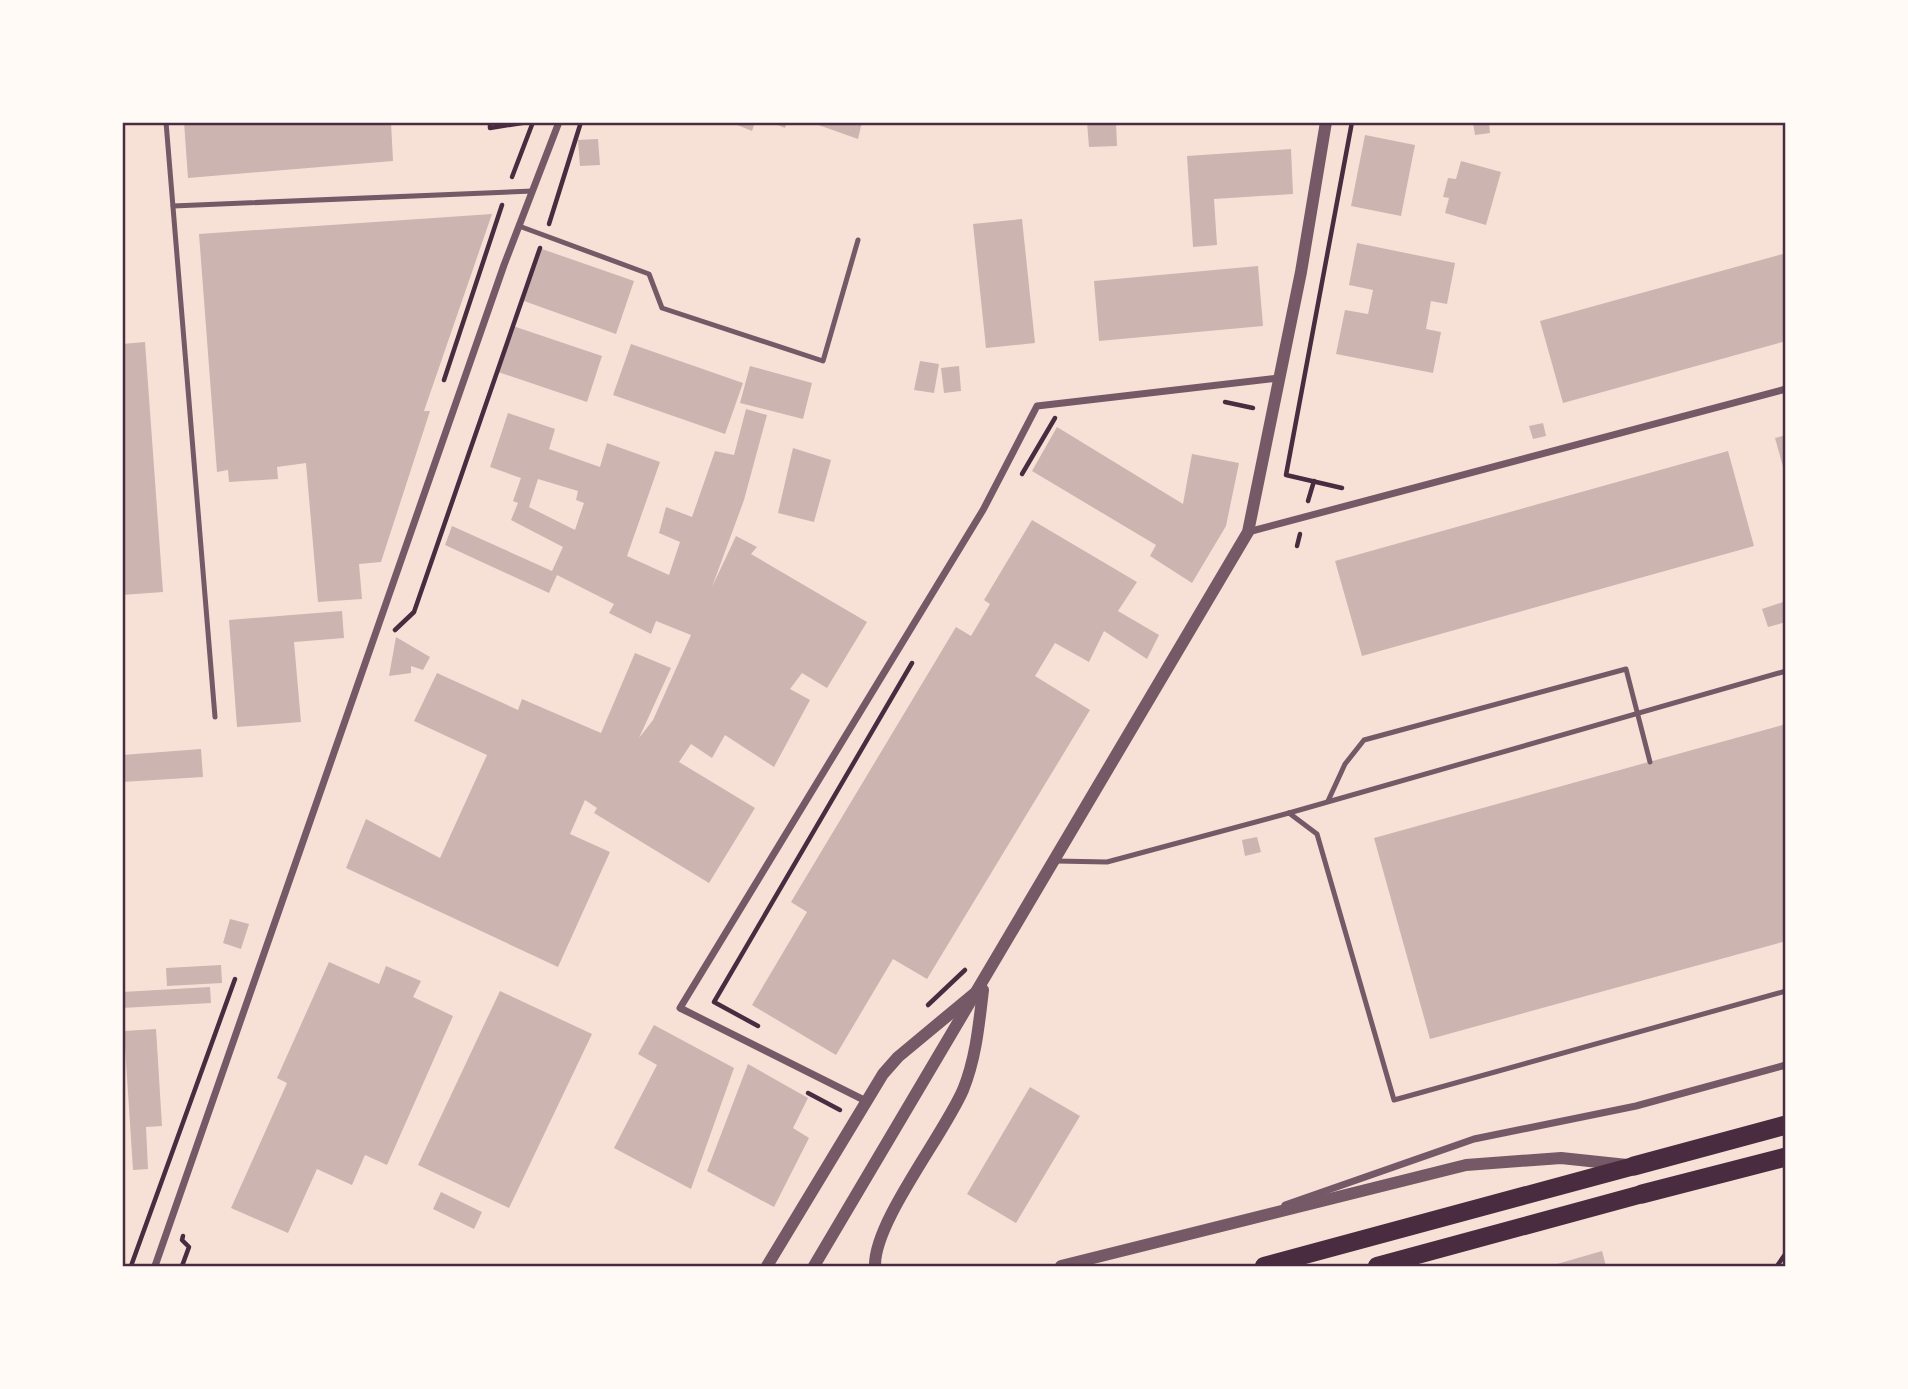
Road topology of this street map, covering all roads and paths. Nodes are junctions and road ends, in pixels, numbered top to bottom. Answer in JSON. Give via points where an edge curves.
{"nodes":[{"id":1,"x":166,"y":122,"type":"edge"},
{"id":2,"x":490,"y":122,"type":"edge"},
{"id":3,"x":527,"y":122,"type":"edge"},
{"id":4,"x":533,"y":122,"type":"edge"},
{"id":5,"x":559,"y":122,"type":"edge"},
{"id":6,"x":581,"y":122,"type":"edge"},
{"id":7,"x":1326,"y":122,"type":"edge"},
{"id":8,"x":1352,"y":122,"type":"edge"},
{"id":9,"x":509,"y":185,"type":"dead end"},
{"id":10,"x":533,"y":191,"type":"junction"},
{"id":11,"x":505,"y":198,"type":"dead end"},
{"id":12,"x":173,"y":206,"type":"junction"},
{"id":13,"x":519,"y":226,"type":"junction"},
{"id":14,"x":545,"y":234,"type":"dead end"},
{"id":15,"x":858,"y":240,"type":"dead end"},
{"id":16,"x":540,"y":247,"type":"dead end"},
{"id":17,"x":1279,"y":378,"type":"junction"},
{"id":18,"x":1258,"y":380,"type":"junction"},
{"id":19,"x":442,"y":387,"type":"dead end"},
{"id":20,"x":1786,"y":388,"type":"edge"},
{"id":21,"x":1220,"y":401,"type":"dead end"},
{"id":22,"x":1254,"y":408,"type":"junction"},
{"id":23,"x":1058,"y":414,"type":"dead end"},
{"id":24,"x":1251,"y":421,"type":"dead end"},
{"id":25,"x":1017,"y":482,"type":"dead end"},
{"id":26,"x":1342,"y":488,"type":"dead end"},
{"id":27,"x":1248,"y":532,"type":"junction"},
{"id":28,"x":393,"y":632,"type":"dead end"},
{"id":29,"x":916,"y":656,"type":"dead end"},
{"id":30,"x":1786,"y":671,"type":"edge"},
{"id":31,"x":215,"y":717,"type":"dead end"},
{"id":32,"x":1650,"y":762,"type":"dead end"},
{"id":33,"x":1328,"y":802,"type":"junction"},
{"id":34,"x":1289,"y":813,"type":"junction"},
{"id":35,"x":1053,"y":861,"type":"junction"},
{"id":36,"x":968,"y":968,"type":"dead end"},
{"id":37,"x":237,"y":976,"type":"dead end"},
{"id":38,"x":983,"y":986,"type":"junction"},
{"id":39,"x":1786,"y":991,"type":"edge"},
{"id":40,"x":918,"y":1014,"type":"dead end"},
{"id":41,"x":760,"y":1028,"type":"dead end"},
{"id":42,"x":1786,"y":1065,"type":"edge"},
{"id":43,"x":799,"y":1088,"type":"dead end"},
{"id":44,"x":862,"y":1099,"type":"junction"},
{"id":45,"x":1786,"y":1125,"type":"edge"},
{"id":46,"x":1786,"y":1157,"type":"edge"},
{"id":47,"x":1634,"y":1166,"type":"junction"},
{"id":48,"x":1642,"y":1195,"type":"joint"},
{"id":49,"x":1251,"y":1216,"type":"junction"},
{"id":50,"x":186,"y":1227,"type":"dead end"},
{"id":51,"x":1786,"y":1252,"type":"edge"},
{"id":52,"x":131,"y":1266,"type":"edge"},
{"id":53,"x":155,"y":1266,"type":"edge"},
{"id":54,"x":182,"y":1266,"type":"edge"},
{"id":55,"x":767,"y":1266,"type":"edge"},
{"id":56,"x":814,"y":1266,"type":"edge"},
{"id":57,"x":875,"y":1266,"type":"edge"},
{"id":58,"x":1061,"y":1266,"type":"edge"},
{"id":59,"x":1264,"y":1266,"type":"edge"},
{"id":60,"x":1377,"y":1266,"type":"edge"},
{"id":61,"x":1777,"y":1266,"type":"edge"}],
"edges":[{"from":1,"to":12,"type":"lane"},
{"from":2,"to":3,"type":"path","via":[[490,128]]},
{"from":4,"to":9,"type":"path"},
{"from":5,"to":10,"type":"street"},
{"from":6,"to":14,"type":"path"},
{"from":7,"to":17,"type":"street"},
{"from":8,"to":26,"type":"path","via":[[1286,475]]},
{"from":10,"to":12,"type":"lane"},
{"from":10,"to":13,"type":"street"},
{"from":11,"to":19,"type":"path"},
{"from":12,"to":31,"type":"lane"},
{"from":13,"to":15,"type":"lane","via":[[649,274],[662,308],[823,361]]},
{"from":13,"to":53,"type":"street"},
{"from":16,"to":28,"type":"path","via":[[414,612]]},
{"from":17,"to":18,"type":"street"},
{"from":17,"to":27,"type":"street"},
{"from":18,"to":22,"type":"path"},
{"from":18,"to":44,"type":"street","via":[[1037,406],[983,510],[680,1008]]},
{"from":20,"to":27,"type":"street"},
{"from":21,"to":22,"type":"path"},
{"from":22,"to":24,"type":"path"},
{"from":23,"to":25,"type":"path"},
{"from":27,"to":35,"type":"street"},
{"from":29,"to":41,"type":"path","via":[[714,1002]]},
{"from":30,"to":33,"type":"lane"},
{"from":32,"to":33,"type":"lane","via":[[1626,669],[1364,740],[1345,764]]},
{"from":33,"to":34,"type":"lane"},
{"from":34,"to":35,"type":"lane","via":[[1107,862]]},
{"from":34,"to":39,"type":"lane","via":[[1317,834],[1394,1100]]},
{"from":35,"to":38,"type":"street"},
{"from":36,"to":40,"type":"path"},
{"from":37,"to":52,"type":"path"},
{"from":38,"to":44,"type":"street","via":[[898,1057]]},
{"from":38,"to":56,"type":"street"},
{"from":38,"to":57,"type":"street","via":[[978,1037],[963,1090],[881,1234]]},
{"from":42,"to":49,"type":"street","via":[[1636,1105],[1474,1139]]},
{"from":43,"to":44,"type":"path","via":[[848,1114]]},
{"from":44,"to":55,"type":"street"},
{"from":45,"to":47,"type":"highway"},
{"from":46,"to":48,"type":"highway"},
{"from":47,"to":49,"type":"street","via":[[1561,1158],[1494,1161]]},
{"from":47,"to":59,"type":"main road"},
{"from":48,"to":60,"type":"main road"},
{"from":49,"to":58,"type":"street"},
{"from":50,"to":54,"type":"path","via":[[182,1240],[188,1248]]},
{"from":51,"to":61,"type":"path"}]}
